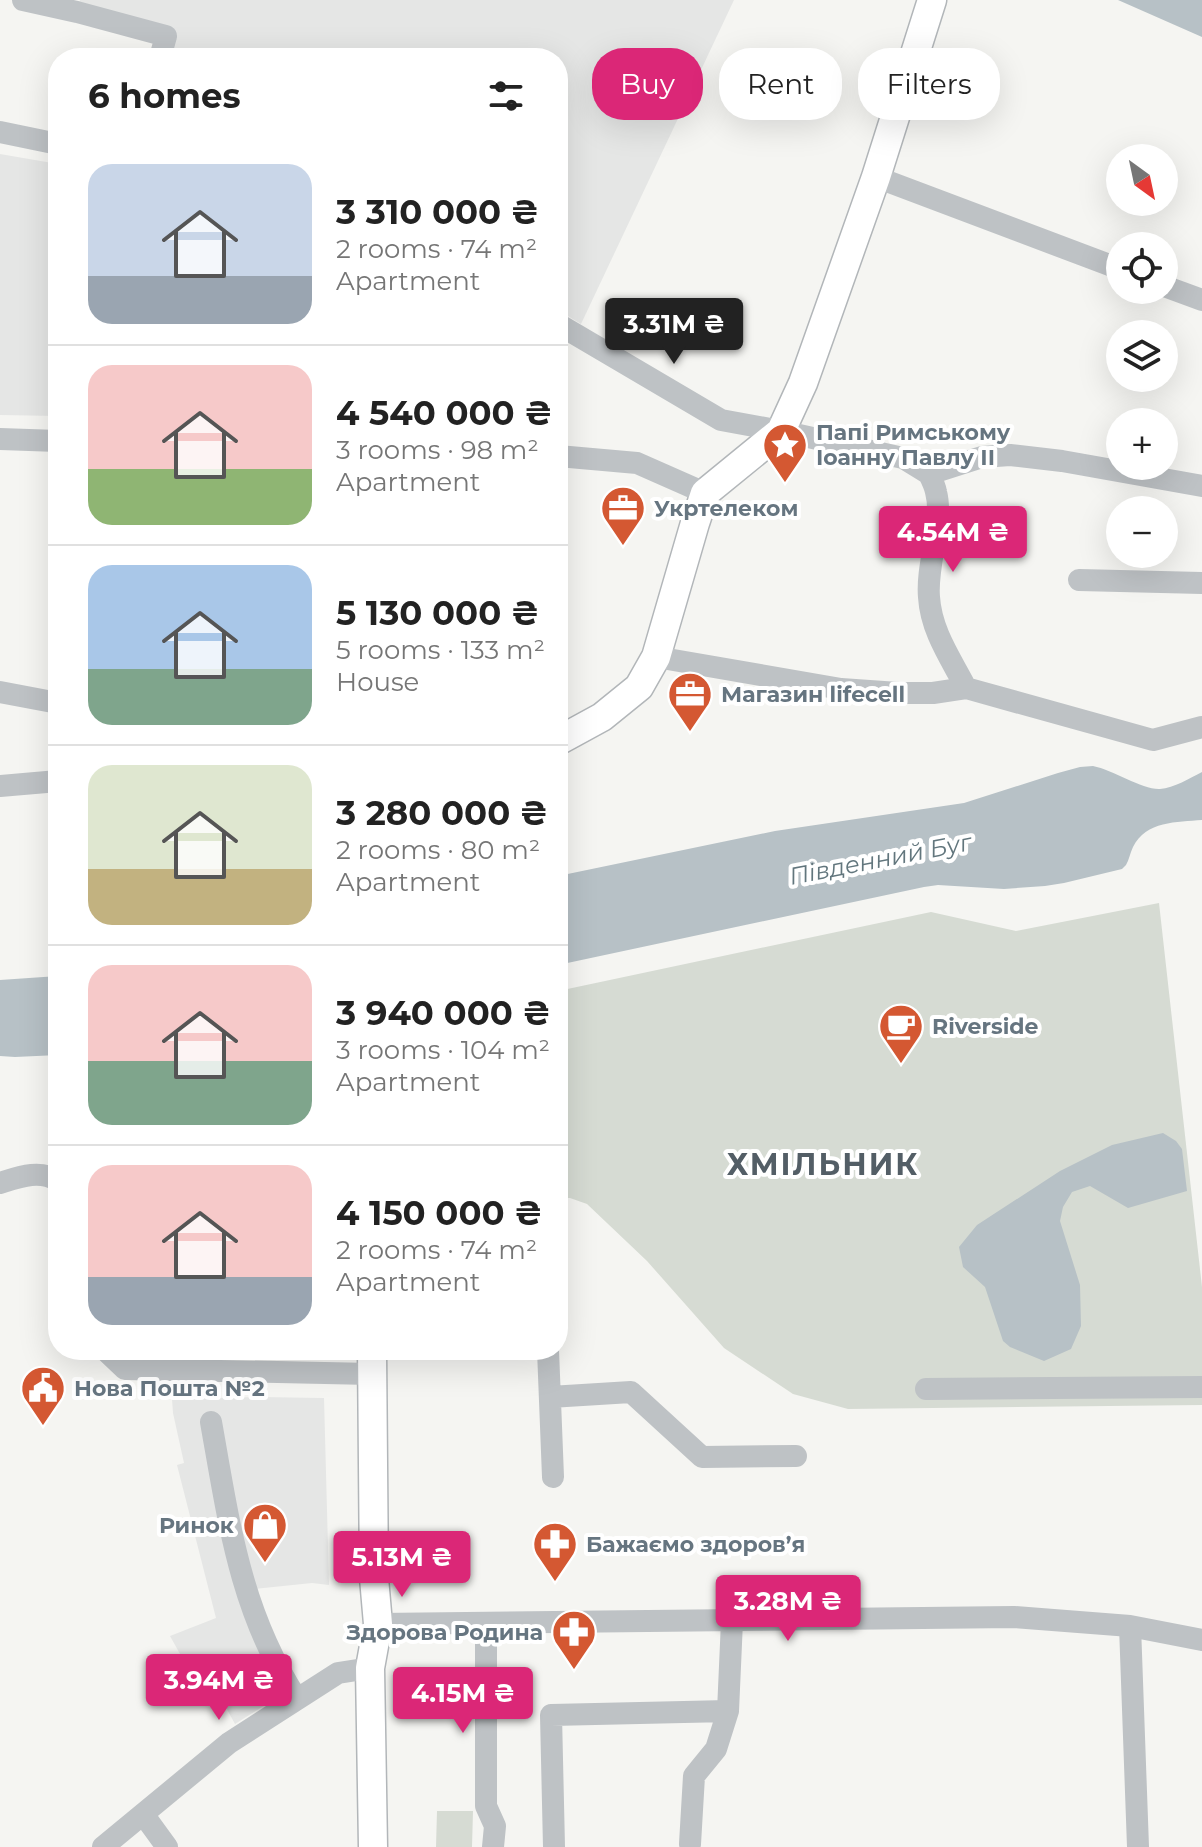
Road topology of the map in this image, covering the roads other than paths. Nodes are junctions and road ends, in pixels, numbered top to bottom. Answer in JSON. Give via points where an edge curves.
{"nodes":[{"id":1,"x":23,"y":0,"type":"edge"},
{"id":2,"x":932,"y":0,"type":"edge"},
{"id":3,"x":163,"y":48,"type":"edge"},
{"id":4,"x":0,"y":132,"type":"edge"},
{"id":5,"x":48,"y":142,"type":"edge"},
{"id":6,"x":876,"y":177,"type":"junction"},
{"id":7,"x":1106,"y":264,"type":"edge"},
{"id":8,"x":1178,"y":291,"type":"edge"},
{"id":9,"x":1202,"y":300,"type":"edge"},
{"id":10,"x":568,"y":330,"type":"edge"},
{"id":11,"x":781,"y":431,"type":"junction"},
{"id":12,"x":0,"y":439,"type":"edge"},
{"id":13,"x":48,"y":441,"type":"edge"},
{"id":14,"x":568,"y":457,"type":"edge"},
{"id":15,"x":929,"y":474,"type":"junction"},
{"id":16,"x":1202,"y":486,"type":"edge"},
{"id":17,"x":705,"y":493,"type":"junction"},
{"id":18,"x":1079,"y":580,"type":"dead end"},
{"id":19,"x":1202,"y":583,"type":"edge"},
{"id":20,"x":656,"y":657,"type":"junction"},
{"id":21,"x":966,"y":688,"type":"junction"},
{"id":22,"x":0,"y":692,"type":"edge"},
{"id":23,"x":48,"y":701,"type":"edge"},
{"id":24,"x":1202,"y":727,"type":"edge"},
{"id":25,"x":568,"y":736,"type":"edge"},
{"id":26,"x":48,"y":782,"type":"edge"},
{"id":27,"x":0,"y":786,"type":"edge"},
{"id":28,"x":48,"y":1175,"type":"edge"},
{"id":29,"x":0,"y":1183,"type":"edge"},
{"id":30,"x":116,"y":1360,"type":"edge"},
{"id":31,"x":548,"y":1360,"type":"edge"},
{"id":32,"x":372,"y":1362,"type":"edge"},
{"id":33,"x":1202,"y":1387,"type":"edge"},
{"id":34,"x":926,"y":1389,"type":"dead end"},
{"id":35,"x":550,"y":1397,"type":"junction"},
{"id":36,"x":211,"y":1422,"type":"dead end"},
{"id":37,"x":796,"y":1456,"type":"dead end"},
{"id":38,"x":553,"y":1477,"type":"dead end"},
{"id":39,"x":732,"y":1621,"type":"junction"},
{"id":40,"x":378,"y":1624,"type":"junction"},
{"id":41,"x":486,"y":1624,"type":"junction"},
{"id":42,"x":1130,"y":1626,"type":"junction"},
{"id":43,"x":1202,"y":1640,"type":"edge"},
{"id":44,"x":370,"y":1668,"type":"junction"},
{"id":45,"x":297,"y":1699,"type":"junction"},
{"id":46,"x":728,"y":1711,"type":"junction"},
{"id":47,"x":143,"y":1814,"type":"junction"},
{"id":48,"x":690,"y":1844,"type":"dead end"},
{"id":49,"x":103,"y":1847,"type":"edge"},
{"id":50,"x":167,"y":1847,"type":"edge"},
{"id":51,"x":373,"y":1847,"type":"edge"},
{"id":52,"x":493,"y":1847,"type":"edge"},
{"id":53,"x":554,"y":1847,"type":"edge"},
{"id":54,"x":1138,"y":1847,"type":"edge"}],
"edges":[{"from":1,"to":3,"type":"street","via":[[166,36]]},
{"from":2,"to":6,"type":"main road"},
{"from":4,"to":5,"type":"street"},
{"from":6,"to":7,"type":"street"},
{"from":6,"to":11,"type":"main road"},
{"from":8,"to":9,"type":"street"},
{"from":10,"to":11,"type":"street","via":[[721,420]]},
{"from":11,"to":15,"type":"street","via":[[903,458]]},
{"from":11,"to":17,"type":"main road"},
{"from":12,"to":13,"type":"street"},
{"from":14,"to":17,"type":"street","via":[[637,463]]},
{"from":15,"to":16,"type":"street","via":[[982,457],[1010,455]]},
{"from":15,"to":21,"type":"street","via":[[938,511],[928,596],[934,628]]},
{"from":17,"to":20,"type":"main road"},
{"from":18,"to":19,"type":"street"},
{"from":20,"to":21,"type":"street","via":[[841,689],[933,693]]},
{"from":20,"to":25,"type":"main road","via":[[639,687]]},
{"from":21,"to":24,"type":"street","via":[[1153,740]]},
{"from":22,"to":23,"type":"street"},
{"from":26,"to":27,"type":"street"},
{"from":28,"to":29,"type":"street"},
{"from":30,"to":32,"type":"street","via":[[125,1369]]},
{"from":31,"to":35,"type":"street"},
{"from":32,"to":40,"type":"main road"},
{"from":33,"to":34,"type":"street"},
{"from":35,"to":37,"type":"street","via":[[631,1392],[702,1457]]},
{"from":35,"to":38,"type":"street"},
{"from":36,"to":45,"type":"street","via":[[247,1596]]},
{"from":39,"to":41,"type":"street"},
{"from":39,"to":42,"type":"street","via":[[1014,1617]]},
{"from":39,"to":46,"type":"street"},
{"from":40,"to":41,"type":"street"},
{"from":40,"to":44,"type":"main road"},
{"from":41,"to":52,"type":"street","via":[[486,1806],[495,1826]]},
{"from":42,"to":43,"type":"street"},
{"from":42,"to":54,"type":"street"},
{"from":44,"to":45,"type":"street","via":[[338,1673]]},
{"from":44,"to":51,"type":"main road"},
{"from":45,"to":47,"type":"street","via":[[229,1743]]},
{"from":46,"to":48,"type":"street","via":[[716,1749],[694,1776]]},
{"from":46,"to":53,"type":"street","via":[[551,1715]]},
{"from":47,"to":49,"type":"street"},
{"from":47,"to":50,"type":"street"}]}
